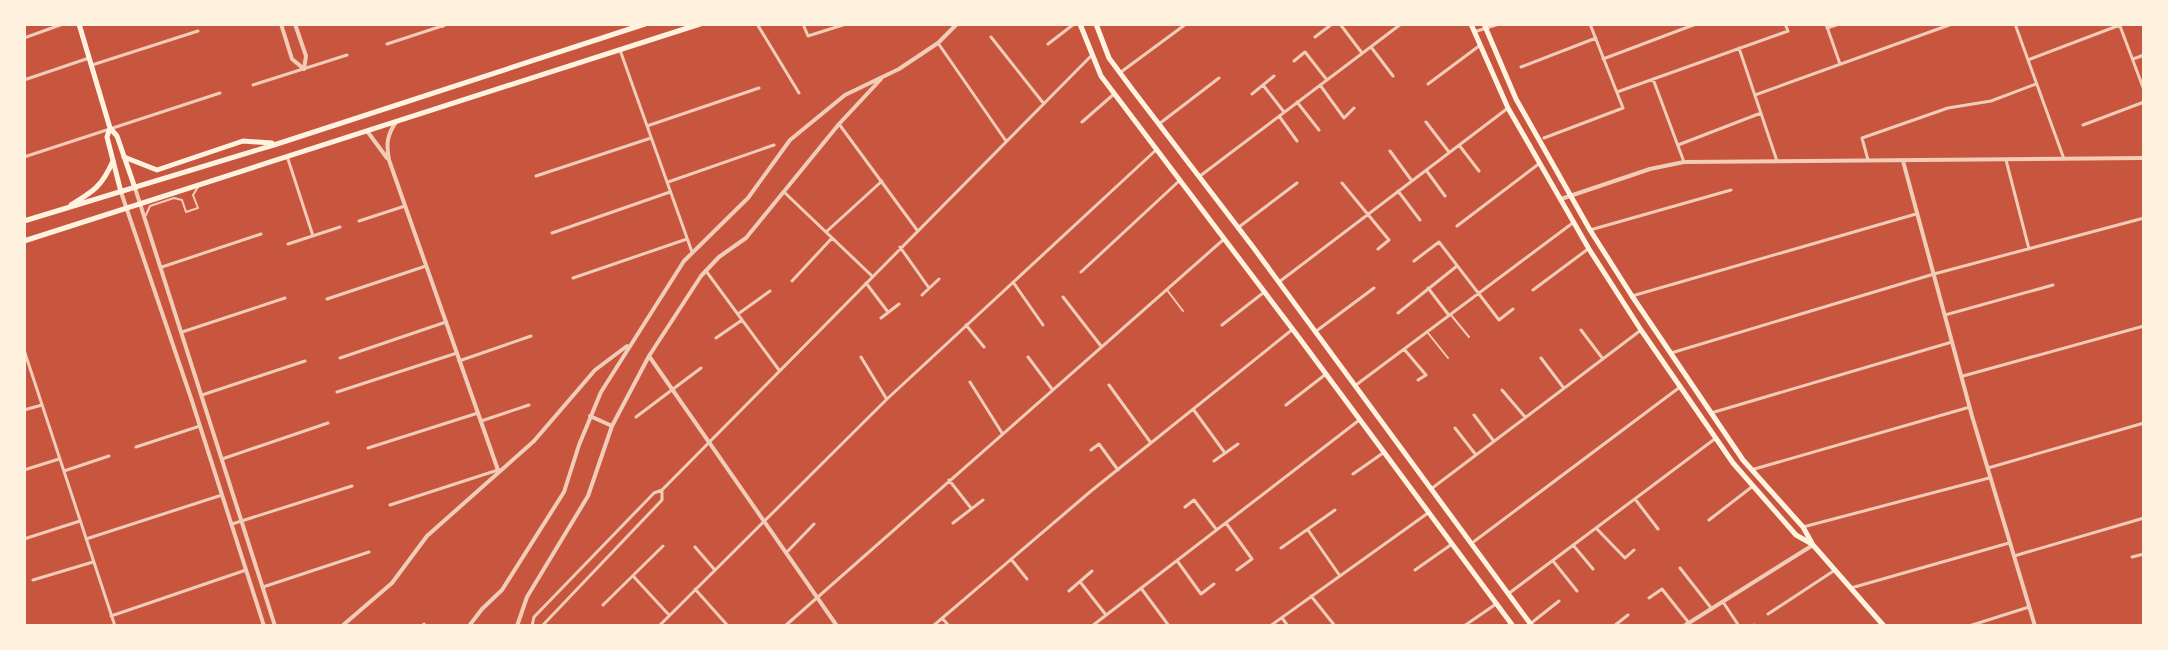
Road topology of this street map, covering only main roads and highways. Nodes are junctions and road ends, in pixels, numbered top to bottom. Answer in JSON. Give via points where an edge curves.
{"nodes":[{"id":1,"x":79,"y":24,"type":"edge"},
{"id":2,"x":645,"y":24,"type":"edge"},
{"id":3,"x":700,"y":24,"type":"edge"},
{"id":4,"x":1077,"y":24,"type":"edge"},
{"id":5,"x":1096,"y":24,"type":"edge"},
{"id":6,"x":1471,"y":24,"type":"edge"},
{"id":7,"x":1485,"y":26,"type":"edge"},
{"id":8,"x":110,"y":128,"type":"junction"},
{"id":9,"x":277,"y":144,"type":"junction"},
{"id":10,"x":124,"y":157,"type":"junction"},
{"id":11,"x":113,"y":161,"type":"junction"},
{"id":12,"x":135,"y":188,"type":"junction"},
{"id":13,"x":121,"y":192,"type":"junction"},
{"id":14,"x":62,"y":210,"type":"junction"},
{"id":15,"x":24,"y":221,"type":"edge"},
{"id":16,"x":24,"y":241,"type":"edge"},
{"id":17,"x":1386,"y":428,"type":"junction"},
{"id":18,"x":1372,"y":437,"type":"junction"},
{"id":19,"x":1409,"y":460,"type":"junction"},
{"id":20,"x":1395,"y":468,"type":"junction"},
{"id":21,"x":1813,"y":545,"type":"junction"},
{"id":22,"x":1531,"y":625,"type":"edge"},
{"id":23,"x":1513,"y":626,"type":"edge"},
{"id":24,"x":1884,"y":626,"type":"edge"}],
"edges":[{"from":1,"to":8,"type":"main road"},
{"from":2,"to":9,"type":"main road"},
{"from":3,"to":16,"type":"main road"},
{"from":4,"to":18,"type":"main road","via":[[1101,76]]},
{"from":5,"to":17,"type":"main road","via":[[1109,58]]},
{"from":6,"to":21,"type":"main road","via":[[1508,108],[1641,330],[1753,486],[1796,535]]},
{"from":7,"to":21,"type":"main road","via":[[1516,99],[1590,230],[1751,470]]},
{"from":8,"to":10,"type":"main road"},
{"from":8,"to":11,"type":"main road"},
{"from":9,"to":10,"type":"main road","via":[[243,141],[157,170]]},
{"from":9,"to":12,"type":"main road"},
{"from":10,"to":12,"type":"main road"},
{"from":11,"to":13,"type":"main road"},
{"from":11,"to":14,"type":"main road","via":[[92,193]]},
{"from":12,"to":13,"type":"main road"},
{"from":13,"to":14,"type":"main road"},
{"from":14,"to":15,"type":"main road"},
{"from":17,"to":18,"type":"main road"},
{"from":17,"to":19,"type":"main road"},
{"from":18,"to":20,"type":"main road"},
{"from":19,"to":20,"type":"main road","via":[[1396,461]]},
{"from":19,"to":22,"type":"main road"},
{"from":20,"to":23,"type":"main road"},
{"from":21,"to":24,"type":"main road"}]}
